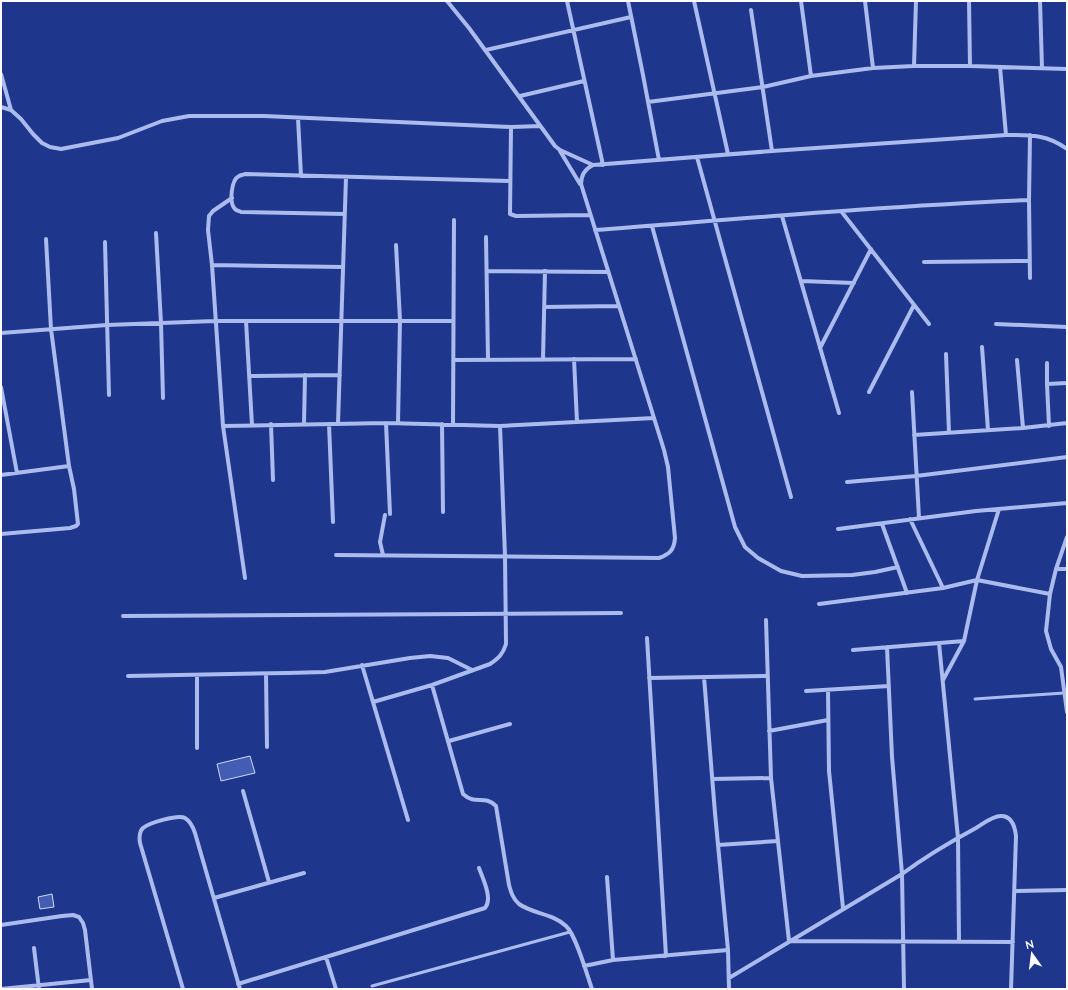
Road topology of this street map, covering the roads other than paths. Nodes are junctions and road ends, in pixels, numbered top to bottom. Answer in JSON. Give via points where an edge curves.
{"nodes":[{"id":1,"x":447,"y":1,"type":"edge"},
{"id":2,"x":567,"y":1,"type":"edge"},
{"id":3,"x":628,"y":1,"type":"edge"},
{"id":4,"x":694,"y":1,"type":"edge"},
{"id":5,"x":801,"y":1,"type":"edge"},
{"id":6,"x":865,"y":1,"type":"edge"},
{"id":7,"x":916,"y":1,"type":"edge"},
{"id":8,"x":969,"y":1,"type":"edge"},
{"id":9,"x":1040,"y":1,"type":"edge"},
{"id":10,"x":751,"y":10,"type":"dead end"},
{"id":11,"x":631,"y":18,"type":"junction"},
{"id":12,"x":573,"y":31,"type":"junction"},
{"id":13,"x":486,"y":50,"type":"junction"},
{"id":14,"x":914,"y":66,"type":"junction"},
{"id":15,"x":970,"y":66,"type":"junction"},
{"id":16,"x":1000,"y":67,"type":"junction"},
{"id":17,"x":873,"y":68,"type":"junction"},
{"id":18,"x":1042,"y":68,"type":"junction"},
{"id":19,"x":1067,"y":69,"type":"edge"},
{"id":20,"x":1,"y":74,"type":"edge"},
{"id":21,"x":811,"y":76,"type":"junction"},
{"id":22,"x":584,"y":81,"type":"junction"},
{"id":23,"x":763,"y":87,"type":"junction"},
{"id":24,"x":715,"y":92,"type":"junction"},
{"id":25,"x":520,"y":96,"type":"junction"},
{"id":26,"x":648,"y":102,"type":"junction"},
{"id":27,"x":1,"y":107,"type":"edge"},
{"id":28,"x":10,"y":110,"type":"junction"},
{"id":29,"x":298,"y":118,"type":"junction"},
{"id":30,"x":540,"y":126,"type":"junction"},
{"id":31,"x":511,"y":127,"type":"junction"},
{"id":32,"x":1006,"y":135,"type":"junction"},
{"id":33,"x":1030,"y":135,"type":"junction"},
{"id":34,"x":1067,"y":149,"type":"edge"},
{"id":35,"x":560,"y":150,"type":"junction"},
{"id":36,"x":772,"y":151,"type":"junction"},
{"id":37,"x":728,"y":154,"type":"junction"},
{"id":38,"x":697,"y":157,"type":"junction"},
{"id":39,"x":658,"y":160,"type":"junction"},
{"id":40,"x":594,"y":165,"type":"junction"},
{"id":41,"x":603,"y":165,"type":"junction"},
{"id":42,"x":301,"y":176,"type":"junction"},
{"id":43,"x":346,"y":177,"type":"junction"},
{"id":44,"x":510,"y":181,"type":"junction"},
{"id":45,"x":581,"y":184,"type":"junction"},
{"id":46,"x":232,"y":198,"type":"junction"},
{"id":47,"x":1028,"y":200,"type":"junction"},
{"id":48,"x":841,"y":211,"type":"junction"},
{"id":49,"x":344,"y":214,"type":"junction"},
{"id":50,"x":590,"y":215,"type":"junction"},
{"id":51,"x":782,"y":216,"type":"junction"},
{"id":52,"x":454,"y":220,"type":"dead end"},
{"id":53,"x":715,"y":221,"type":"junction"},
{"id":54,"x":652,"y":226,"type":"junction"},
{"id":55,"x":595,"y":230,"type":"junction"},
{"id":56,"x":156,"y":234,"type":"dead end"},
{"id":57,"x":486,"y":237,"type":"dead end"},
{"id":58,"x":46,"y":239,"type":"dead end"},
{"id":59,"x":105,"y":242,"type":"dead end"},
{"id":60,"x":396,"y":245,"type":"dead end"},
{"id":61,"x":871,"y":249,"type":"junction"},
{"id":62,"x":1029,"y":261,"type":"junction"},
{"id":63,"x":924,"y":262,"type":"dead end"},
{"id":64,"x":212,"y":265,"type":"junction"},
{"id":65,"x":343,"y":267,"type":"junction"},
{"id":66,"x":487,"y":271,"type":"junction"},
{"id":67,"x":545,"y":271,"type":"junction"},
{"id":68,"x":608,"y":272,"type":"junction"},
{"id":69,"x":1030,"y":278,"type":"dead end"},
{"id":70,"x":801,"y":281,"type":"junction"},
{"id":71,"x":854,"y":283,"type":"junction"},
{"id":72,"x":914,"y":305,"type":"junction"},
{"id":73,"x":619,"y":306,"type":"junction"},
{"id":74,"x":544,"y":307,"type":"junction"},
{"id":75,"x":400,"y":320,"type":"junction"},
{"id":76,"x":453,"y":320,"type":"junction"},
{"id":77,"x":215,"y":321,"type":"junction"},
{"id":78,"x":246,"y":321,"type":"junction"},
{"id":79,"x":342,"y":321,"type":"junction"},
{"id":80,"x":161,"y":323,"type":"junction"},
{"id":81,"x":929,"y":324,"type":"dead end"},
{"id":82,"x":996,"y":324,"type":"dead end"},
{"id":83,"x":107,"y":325,"type":"junction"},
{"id":84,"x":1067,"y":327,"type":"edge"},
{"id":85,"x":51,"y":329,"type":"junction"},
{"id":86,"x":1,"y":333,"type":"edge"},
{"id":87,"x":982,"y":347,"type":"dead end"},
{"id":88,"x":820,"y":348,"type":"junction"},
{"id":89,"x":946,"y":354,"type":"dead end"},
{"id":90,"x":543,"y":359,"type":"junction"},
{"id":91,"x":574,"y":359,"type":"junction"},
{"id":92,"x":453,"y":360,"type":"junction"},
{"id":93,"x":488,"y":360,"type":"junction"},
{"id":94,"x":636,"y":360,"type":"junction"},
{"id":95,"x":1017,"y":360,"type":"dead end"},
{"id":96,"x":1048,"y":363,"type":"dead end"},
{"id":97,"x":340,"y":375,"type":"junction"},
{"id":98,"x":249,"y":376,"type":"junction"},
{"id":99,"x":305,"y":376,"type":"junction"},
{"id":100,"x":1067,"y":383,"type":"edge"},
{"id":101,"x":1047,"y":384,"type":"junction"},
{"id":102,"x":1,"y":386,"type":"edge"},
{"id":103,"x":869,"y":392,"type":"dead end"},
{"id":104,"x":912,"y":392,"type":"dead end"},
{"id":105,"x":109,"y":395,"type":"dead end"},
{"id":106,"x":163,"y":398,"type":"dead end"},
{"id":107,"x":839,"y":413,"type":"dead end"},
{"id":108,"x":654,"y":418,"type":"junction"},
{"id":109,"x":577,"y":422,"type":"junction"},
{"id":110,"x":386,"y":423,"type":"junction"},
{"id":111,"x":398,"y":423,"type":"junction"},
{"id":112,"x":271,"y":424,"type":"junction"},
{"id":113,"x":304,"y":424,"type":"junction"},
{"id":114,"x":329,"y":424,"type":"junction"},
{"id":115,"x":338,"y":424,"type":"junction"},
{"id":116,"x":442,"y":424,"type":"junction"},
{"id":117,"x":1067,"y":424,"type":"edge"},
{"id":118,"x":252,"y":425,"type":"junction"},
{"id":119,"x":453,"y":425,"type":"junction"},
{"id":120,"x":223,"y":426,"type":"junction"},
{"id":121,"x":500,"y":426,"type":"junction"},
{"id":122,"x":1049,"y":426,"type":"junction"},
{"id":123,"x":1024,"y":428,"type":"junction"},
{"id":124,"x":988,"y":430,"type":"junction"},
{"id":125,"x":949,"y":433,"type":"junction"},
{"id":126,"x":914,"y":435,"type":"junction"},
{"id":127,"x":1067,"y":457,"type":"edge"},
{"id":128,"x":69,"y":466,"type":"junction"},
{"id":129,"x":17,"y":472,"type":"junction"},
{"id":130,"x":1,"y":474,"type":"edge"},
{"id":131,"x":916,"y":476,"type":"junction"},
{"id":132,"x":273,"y":480,"type":"dead end"},
{"id":133,"x":847,"y":482,"type":"dead end"},
{"id":134,"x":791,"y":496,"type":"dead end"},
{"id":135,"x":1067,"y":503,"type":"edge"},
{"id":136,"x":999,"y":509,"type":"junction"},
{"id":137,"x":443,"y":512,"type":"dead end"},
{"id":138,"x":390,"y":514,"type":"dead end"},
{"id":139,"x":385,"y":515,"type":"dead end"},
{"id":140,"x":919,"y":518,"type":"junction"},
{"id":141,"x":910,"y":519,"type":"junction"},
{"id":142,"x":334,"y":522,"type":"dead end"},
{"id":143,"x":882,"y":524,"type":"junction"},
{"id":144,"x":838,"y":528,"type":"dead end"},
{"id":145,"x":1,"y":534,"type":"edge"},
{"id":146,"x":1067,"y":538,"type":"edge"},
{"id":147,"x":336,"y":555,"type":"dead end"},
{"id":148,"x":383,"y":555,"type":"junction"},
{"id":149,"x":505,"y":556,"type":"junction"},
{"id":150,"x":898,"y":567,"type":"junction"},
{"id":151,"x":1056,"y":569,"type":"junction"},
{"id":152,"x":1067,"y":569,"type":"edge"},
{"id":153,"x":245,"y":578,"type":"dead end"},
{"id":154,"x":977,"y":580,"type":"junction"},
{"id":155,"x":943,"y":588,"type":"junction"},
{"id":156,"x":907,"y":593,"type":"junction"},
{"id":157,"x":1050,"y":594,"type":"junction"},
{"id":158,"x":819,"y":604,"type":"dead end"},
{"id":159,"x":621,"y":612,"type":"dead end"},
{"id":160,"x":505,"y":614,"type":"junction"},
{"id":161,"x":123,"y":616,"type":"dead end"},
{"id":162,"x":766,"y":620,"type":"dead end"},
{"id":163,"x":647,"y":638,"type":"dead end"},
{"id":164,"x":964,"y":641,"type":"junction"},
{"id":165,"x":939,"y":643,"type":"junction"},
{"id":166,"x":887,"y":647,"type":"junction"},
{"id":167,"x":853,"y":650,"type":"dead end"},
{"id":168,"x":362,"y":665,"type":"junction"},
{"id":169,"x":1061,"y":667,"type":"junction"},
{"id":170,"x":1067,"y":668,"type":"edge"},
{"id":171,"x":472,"y":670,"type":"junction"},
{"id":172,"x":266,"y":674,"type":"junction"},
{"id":173,"x":197,"y":675,"type":"junction"},
{"id":174,"x":128,"y":676,"type":"dead end"},
{"id":175,"x":767,"y":676,"type":"junction"},
{"id":176,"x":704,"y":677,"type":"junction"},
{"id":177,"x":649,"y":678,"type":"junction"},
{"id":178,"x":943,"y":680,"type":"junction"},
{"id":179,"x":432,"y":685,"type":"junction"},
{"id":180,"x":889,"y":686,"type":"junction"},
{"id":181,"x":828,"y":690,"type":"junction"},
{"id":182,"x":806,"y":691,"type":"dead end"},
{"id":183,"x":1064,"y":693,"type":"junction"},
{"id":184,"x":975,"y":700,"type":"dead end"},
{"id":185,"x":373,"y":702,"type":"junction"},
{"id":186,"x":1067,"y":712,"type":"edge"},
{"id":187,"x":828,"y":720,"type":"junction"},
{"id":188,"x":510,"y":724,"type":"dead end"},
{"id":189,"x":769,"y":732,"type":"junction"},
{"id":190,"x":448,"y":741,"type":"junction"},
{"id":191,"x":267,"y":747,"type":"dead end"},
{"id":192,"x":197,"y":748,"type":"dead end"},
{"id":193,"x":771,"y":778,"type":"junction"},
{"id":194,"x":712,"y":779,"type":"junction"},
{"id":195,"x":243,"y":791,"type":"dead end"},
{"id":196,"x":408,"y":820,"type":"dead end"},
{"id":197,"x":958,"y":838,"type":"junction"},
{"id":198,"x":778,"y":841,"type":"junction"},
{"id":199,"x":718,"y":845,"type":"junction"},
{"id":200,"x":479,"y":868,"type":"dead end"},
{"id":201,"x":304,"y":872,"type":"dead end"},
{"id":202,"x":902,"y":874,"type":"junction"},
{"id":203,"x":607,"y":876,"type":"dead end"},
{"id":204,"x":270,"y":882,"type":"junction"},
{"id":205,"x":1067,"y":890,"type":"edge"},
{"id":206,"x":1014,"y":892,"type":"junction"},
{"id":207,"x":214,"y":898,"type":"junction"},
{"id":208,"x":843,"y":908,"type":"junction"},
{"id":209,"x":1,"y":925,"type":"edge"},
{"id":210,"x":570,"y":932,"type":"junction"},
{"id":211,"x":789,"y":941,"type":"junction"},
{"id":212,"x":902,"y":942,"type":"junction"},
{"id":213,"x":959,"y":942,"type":"junction"},
{"id":214,"x":1014,"y":942,"type":"junction"},
{"id":215,"x":34,"y":948,"type":"dead end"},
{"id":216,"x":728,"y":950,"type":"junction"},
{"id":217,"x":666,"y":956,"type":"junction"},
{"id":218,"x":326,"y":957,"type":"junction"},
{"id":219,"x":613,"y":960,"type":"junction"},
{"id":220,"x":584,"y":966,"type":"junction"},
{"id":221,"x":729,"y":978,"type":"junction"},
{"id":222,"x":91,"y":980,"type":"junction"},
{"id":223,"x":372,"y":986,"type":"dead end"},
{"id":224,"x":38,"y":987,"type":"edge"},
{"id":225,"x":239,"y":987,"type":"edge"},
{"id":226,"x":1,"y":989,"type":"edge"},
{"id":227,"x":92,"y":989,"type":"edge"},
{"id":228,"x":183,"y":989,"type":"edge"},
{"id":229,"x":336,"y":989,"type":"edge"},
{"id":230,"x":592,"y":989,"type":"edge"},
{"id":231,"x":728,"y":989,"type":"edge"},
{"id":232,"x":904,"y":989,"type":"edge"},
{"id":233,"x":1012,"y":989,"type":"edge"}],
"edges":[{"from":1,"to":13,"type":"street"},
{"from":2,"to":12,"type":"street"},
{"from":3,"to":11,"type":"street"},
{"from":4,"to":24,"type":"street"},
{"from":5,"to":21,"type":"street"},
{"from":6,"to":17,"type":"street"},
{"from":7,"to":14,"type":"street"},
{"from":8,"to":15,"type":"street"},
{"from":9,"to":18,"type":"street"},
{"from":10,"to":23,"type":"street"},
{"from":11,"to":12,"type":"street"},
{"from":11,"to":26,"type":"street"},
{"from":12,"to":13,"type":"street"},
{"from":12,"to":22,"type":"street"},
{"from":13,"to":25,"type":"street"},
{"from":14,"to":15,"type":"street"},
{"from":14,"to":17,"type":"street"},
{"from":15,"to":16,"type":"street"},
{"from":16,"to":18,"type":"street"},
{"from":16,"to":32,"type":"street"},
{"from":17,"to":21,"type":"street"},
{"from":18,"to":19,"type":"street"},
{"from":20,"to":28,"type":"street"},
{"from":21,"to":23,"type":"street"},
{"from":22,"to":25,"type":"street"},
{"from":22,"to":41,"type":"street"},
{"from":23,"to":24,"type":"street"},
{"from":23,"to":36,"type":"street"},
{"from":24,"to":26,"type":"street"},
{"from":24,"to":37,"type":"street"},
{"from":25,"to":30,"type":"street"},
{"from":26,"to":39,"type":"street"},
{"from":27,"to":28,"type":"street"},
{"from":28,"to":29,"type":"street","via":[[42,143],[50,148],[61,149],[118,138],[162,121],[189,116]]},
{"from":29,"to":31,"type":"street"},
{"from":29,"to":42,"type":"street"},
{"from":30,"to":31,"type":"street"},
{"from":30,"to":35,"type":"street"},
{"from":31,"to":44,"type":"street"},
{"from":32,"to":33,"type":"street"},
{"from":32,"to":36,"type":"street"},
{"from":33,"to":34,"type":"street","via":[[1046,137]]},
{"from":33,"to":47,"type":"street"},
{"from":35,"to":40,"type":"street"},
{"from":35,"to":45,"type":"street"},
{"from":36,"to":37,"type":"street"},
{"from":37,"to":38,"type":"street"},
{"from":38,"to":39,"type":"street"},
{"from":38,"to":53,"type":"street"},
{"from":39,"to":41,"type":"street"},
{"from":40,"to":41,"type":"street"},
{"from":40,"to":45,"type":"street","via":[[584,172]]},
{"from":42,"to":43,"type":"street"},
{"from":42,"to":46,"type":"street","via":[[245,174],[235,180]]},
{"from":43,"to":44,"type":"street"},
{"from":43,"to":49,"type":"street"},
{"from":44,"to":50,"type":"street","via":[[509,209],[512,216]]},
{"from":45,"to":50,"type":"street"},
{"from":46,"to":49,"type":"street","via":[[232,205],[241,212]]},
{"from":46,"to":64,"type":"street","via":[[209,216]]},
{"from":47,"to":48,"type":"street"},
{"from":47,"to":62,"type":"street"},
{"from":48,"to":51,"type":"street"},
{"from":48,"to":61,"type":"street"},
{"from":49,"to":65,"type":"street"},
{"from":50,"to":55,"type":"street"},
{"from":51,"to":53,"type":"street"},
{"from":51,"to":70,"type":"street"},
{"from":52,"to":76,"type":"street"},
{"from":53,"to":54,"type":"street"},
{"from":53,"to":134,"type":"street"},
{"from":54,"to":55,"type":"street"},
{"from":54,"to":150,"type":"street","via":[[735,527],[745,547],[781,571],[802,576],[852,575]]},
{"from":55,"to":68,"type":"street"},
{"from":56,"to":80,"type":"street"},
{"from":57,"to":66,"type":"street"},
{"from":58,"to":85,"type":"street"},
{"from":59,"to":83,"type":"street"},
{"from":60,"to":75,"type":"street"},
{"from":61,"to":71,"type":"street"},
{"from":61,"to":72,"type":"street"},
{"from":62,"to":63,"type":"street"},
{"from":62,"to":69,"type":"street"},
{"from":64,"to":65,"type":"street"},
{"from":64,"to":77,"type":"street"},
{"from":65,"to":79,"type":"street"},
{"from":66,"to":67,"type":"street"},
{"from":66,"to":93,"type":"street"},
{"from":67,"to":68,"type":"street"},
{"from":67,"to":74,"type":"street"},
{"from":68,"to":73,"type":"street"},
{"from":70,"to":71,"type":"street"},
{"from":70,"to":88,"type":"street"},
{"from":71,"to":88,"type":"street"},
{"from":72,"to":81,"type":"street"},
{"from":72,"to":103,"type":"street"},
{"from":73,"to":74,"type":"street"},
{"from":73,"to":94,"type":"street"},
{"from":74,"to":90,"type":"street"},
{"from":75,"to":76,"type":"street"},
{"from":75,"to":79,"type":"street"},
{"from":75,"to":111,"type":"street"},
{"from":76,"to":92,"type":"street"},
{"from":77,"to":78,"type":"street"},
{"from":77,"to":80,"type":"street"},
{"from":77,"to":120,"type":"street"},
{"from":78,"to":79,"type":"street"},
{"from":78,"to":98,"type":"street"},
{"from":79,"to":97,"type":"street"},
{"from":80,"to":83,"type":"street"},
{"from":80,"to":106,"type":"street"},
{"from":82,"to":84,"type":"street"},
{"from":83,"to":85,"type":"street"},
{"from":83,"to":105,"type":"street"},
{"from":85,"to":86,"type":"street"},
{"from":85,"to":128,"type":"street"},
{"from":87,"to":124,"type":"street"},
{"from":88,"to":107,"type":"street"},
{"from":89,"to":125,"type":"street"},
{"from":90,"to":91,"type":"street"},
{"from":90,"to":93,"type":"street"},
{"from":91,"to":94,"type":"street"},
{"from":91,"to":109,"type":"street"},
{"from":92,"to":93,"type":"street"},
{"from":92,"to":119,"type":"street"},
{"from":94,"to":108,"type":"street"},
{"from":95,"to":123,"type":"street"},
{"from":96,"to":101,"type":"street"},
{"from":97,"to":99,"type":"street"},
{"from":97,"to":115,"type":"street"},
{"from":98,"to":99,"type":"street"},
{"from":98,"to":118,"type":"street"},
{"from":99,"to":113,"type":"street"},
{"from":100,"to":101,"type":"street"},
{"from":101,"to":122,"type":"street"},
{"from":102,"to":129,"type":"street"},
{"from":104,"to":126,"type":"street"},
{"from":108,"to":109,"type":"street"},
{"from":108,"to":149,"type":"street","via":[[668,467],[675,538],[674,546],[668,555],[659,558]]},
{"from":109,"to":121,"type":"street"},
{"from":110,"to":111,"type":"street"},
{"from":110,"to":115,"type":"street"},
{"from":110,"to":138,"type":"street"},
{"from":111,"to":116,"type":"street"},
{"from":112,"to":113,"type":"street"},
{"from":112,"to":118,"type":"street"},
{"from":112,"to":132,"type":"street"},
{"from":113,"to":114,"type":"street"},
{"from":114,"to":115,"type":"street"},
{"from":114,"to":142,"type":"street"},
{"from":116,"to":119,"type":"street"},
{"from":116,"to":137,"type":"street"},
{"from":117,"to":122,"type":"street"},
{"from":118,"to":120,"type":"street"},
{"from":119,"to":121,"type":"street"},
{"from":120,"to":153,"type":"street"},
{"from":121,"to":149,"type":"street"},
{"from":122,"to":123,"type":"street"},
{"from":123,"to":124,"type":"street"},
{"from":124,"to":125,"type":"street"},
{"from":125,"to":126,"type":"street"},
{"from":126,"to":131,"type":"street"},
{"from":127,"to":131,"type":"street"},
{"from":128,"to":129,"type":"street"},
{"from":128,"to":145,"type":"street","via":[[78,518],[76,526]]},
{"from":129,"to":130,"type":"street"},
{"from":131,"to":133,"type":"street"},
{"from":131,"to":140,"type":"street"},
{"from":135,"to":136,"type":"street"},
{"from":136,"to":140,"type":"street"},
{"from":136,"to":154,"type":"street"},
{"from":139,"to":148,"type":"street","via":[[380,542]]},
{"from":140,"to":141,"type":"street"},
{"from":141,"to":143,"type":"street"},
{"from":141,"to":155,"type":"street"},
{"from":143,"to":144,"type":"street"},
{"from":143,"to":150,"type":"street"},
{"from":146,"to":151,"type":"street"},
{"from":147,"to":148,"type":"street"},
{"from":148,"to":149,"type":"street"},
{"from":149,"to":160,"type":"street"},
{"from":150,"to":156,"type":"street"},
{"from":151,"to":152,"type":"street"},
{"from":151,"to":157,"type":"street"},
{"from":154,"to":155,"type":"street"},
{"from":154,"to":157,"type":"street"},
{"from":154,"to":164,"type":"street"},
{"from":155,"to":156,"type":"street"},
{"from":156,"to":158,"type":"street"},
{"from":157,"to":169,"type":"street","via":[[1046,631]]},
{"from":159,"to":160,"type":"street"},
{"from":160,"to":161,"type":"street"},
{"from":160,"to":171,"type":"street","via":[[504,652],[490,664]]},
{"from":162,"to":175,"type":"street"},
{"from":163,"to":177,"type":"street"},
{"from":164,"to":165,"type":"street"},
{"from":164,"to":178,"type":"street"},
{"from":165,"to":166,"type":"street"},
{"from":165,"to":178,"type":"street"},
{"from":166,"to":167,"type":"street"},
{"from":166,"to":180,"type":"street"},
{"from":168,"to":171,"type":"street","via":[[434,656],[448,658]]},
{"from":168,"to":172,"type":"street","via":[[325,672]]},
{"from":168,"to":185,"type":"street"},
{"from":169,"to":170,"type":"street"},
{"from":169,"to":183,"type":"street"},
{"from":171,"to":179,"type":"street"},
{"from":172,"to":173,"type":"street"},
{"from":172,"to":191,"type":"street"},
{"from":173,"to":174,"type":"street"},
{"from":173,"to":192,"type":"street"},
{"from":175,"to":176,"type":"street"},
{"from":175,"to":189,"type":"street"},
{"from":176,"to":177,"type":"street"},
{"from":176,"to":194,"type":"street"},
{"from":177,"to":217,"type":"street"},
{"from":178,"to":197,"type":"street"},
{"from":179,"to":185,"type":"street"},
{"from":179,"to":190,"type":"street"},
{"from":180,"to":181,"type":"street"},
{"from":180,"to":202,"type":"street"},
{"from":181,"to":182,"type":"street"},
{"from":181,"to":187,"type":"street"},
{"from":183,"to":184,"type":"lane"},
{"from":183,"to":186,"type":"street"},
{"from":185,"to":196,"type":"street"},
{"from":187,"to":189,"type":"street"},
{"from":187,"to":208,"type":"street","via":[[829,771]]},
{"from":188,"to":190,"type":"street"},
{"from":189,"to":193,"type":"street"},
{"from":190,"to":210,"type":"street","via":[[463,794],[475,800],[487,799],[496,806],[513,897],[519,904],[552,916]]},
{"from":193,"to":194,"type":"street"},
{"from":193,"to":198,"type":"street"},
{"from":194,"to":199,"type":"street"},
{"from":195,"to":204,"type":"street"},
{"from":197,"to":202,"type":"street"},
{"from":197,"to":206,"type":"street","via":[[992,818],[1000,816],[1010,820],[1015,825],[1016,836]]},
{"from":197,"to":213,"type":"street"},
{"from":198,"to":199,"type":"street"},
{"from":198,"to":211,"type":"street"},
{"from":199,"to":216,"type":"street"},
{"from":200,"to":218,"type":"street","via":[[489,899],[485,908]]},
{"from":201,"to":204,"type":"street"},
{"from":202,"to":208,"type":"street"},
{"from":202,"to":212,"type":"street"},
{"from":203,"to":219,"type":"street"},
{"from":204,"to":207,"type":"street"},
{"from":205,"to":206,"type":"street"},
{"from":206,"to":214,"type":"street"},
{"from":207,"to":225,"type":"street"},
{"from":207,"to":228,"type":"street","via":[[191,823],[183,817],[176,816],[142,829],[139,835],[140,843]]},
{"from":208,"to":211,"type":"street"},
{"from":209,"to":222,"type":"street","via":[[62,916],[79,917],[85,930]]},
{"from":210,"to":220,"type":"street"},
{"from":210,"to":223,"type":"lane"},
{"from":211,"to":212,"type":"street"},
{"from":211,"to":221,"type":"street"},
{"from":212,"to":213,"type":"street"},
{"from":212,"to":232,"type":"street"},
{"from":213,"to":214,"type":"street"},
{"from":214,"to":233,"type":"street"},
{"from":215,"to":224,"type":"street"},
{"from":216,"to":217,"type":"street"},
{"from":216,"to":221,"type":"street"},
{"from":217,"to":219,"type":"street"},
{"from":218,"to":225,"type":"street"},
{"from":218,"to":229,"type":"street"},
{"from":219,"to":220,"type":"street"},
{"from":220,"to":230,"type":"street"},
{"from":221,"to":231,"type":"street"},
{"from":222,"to":224,"type":"street"},
{"from":222,"to":227,"type":"street"},
{"from":224,"to":226,"type":"street"}]}
